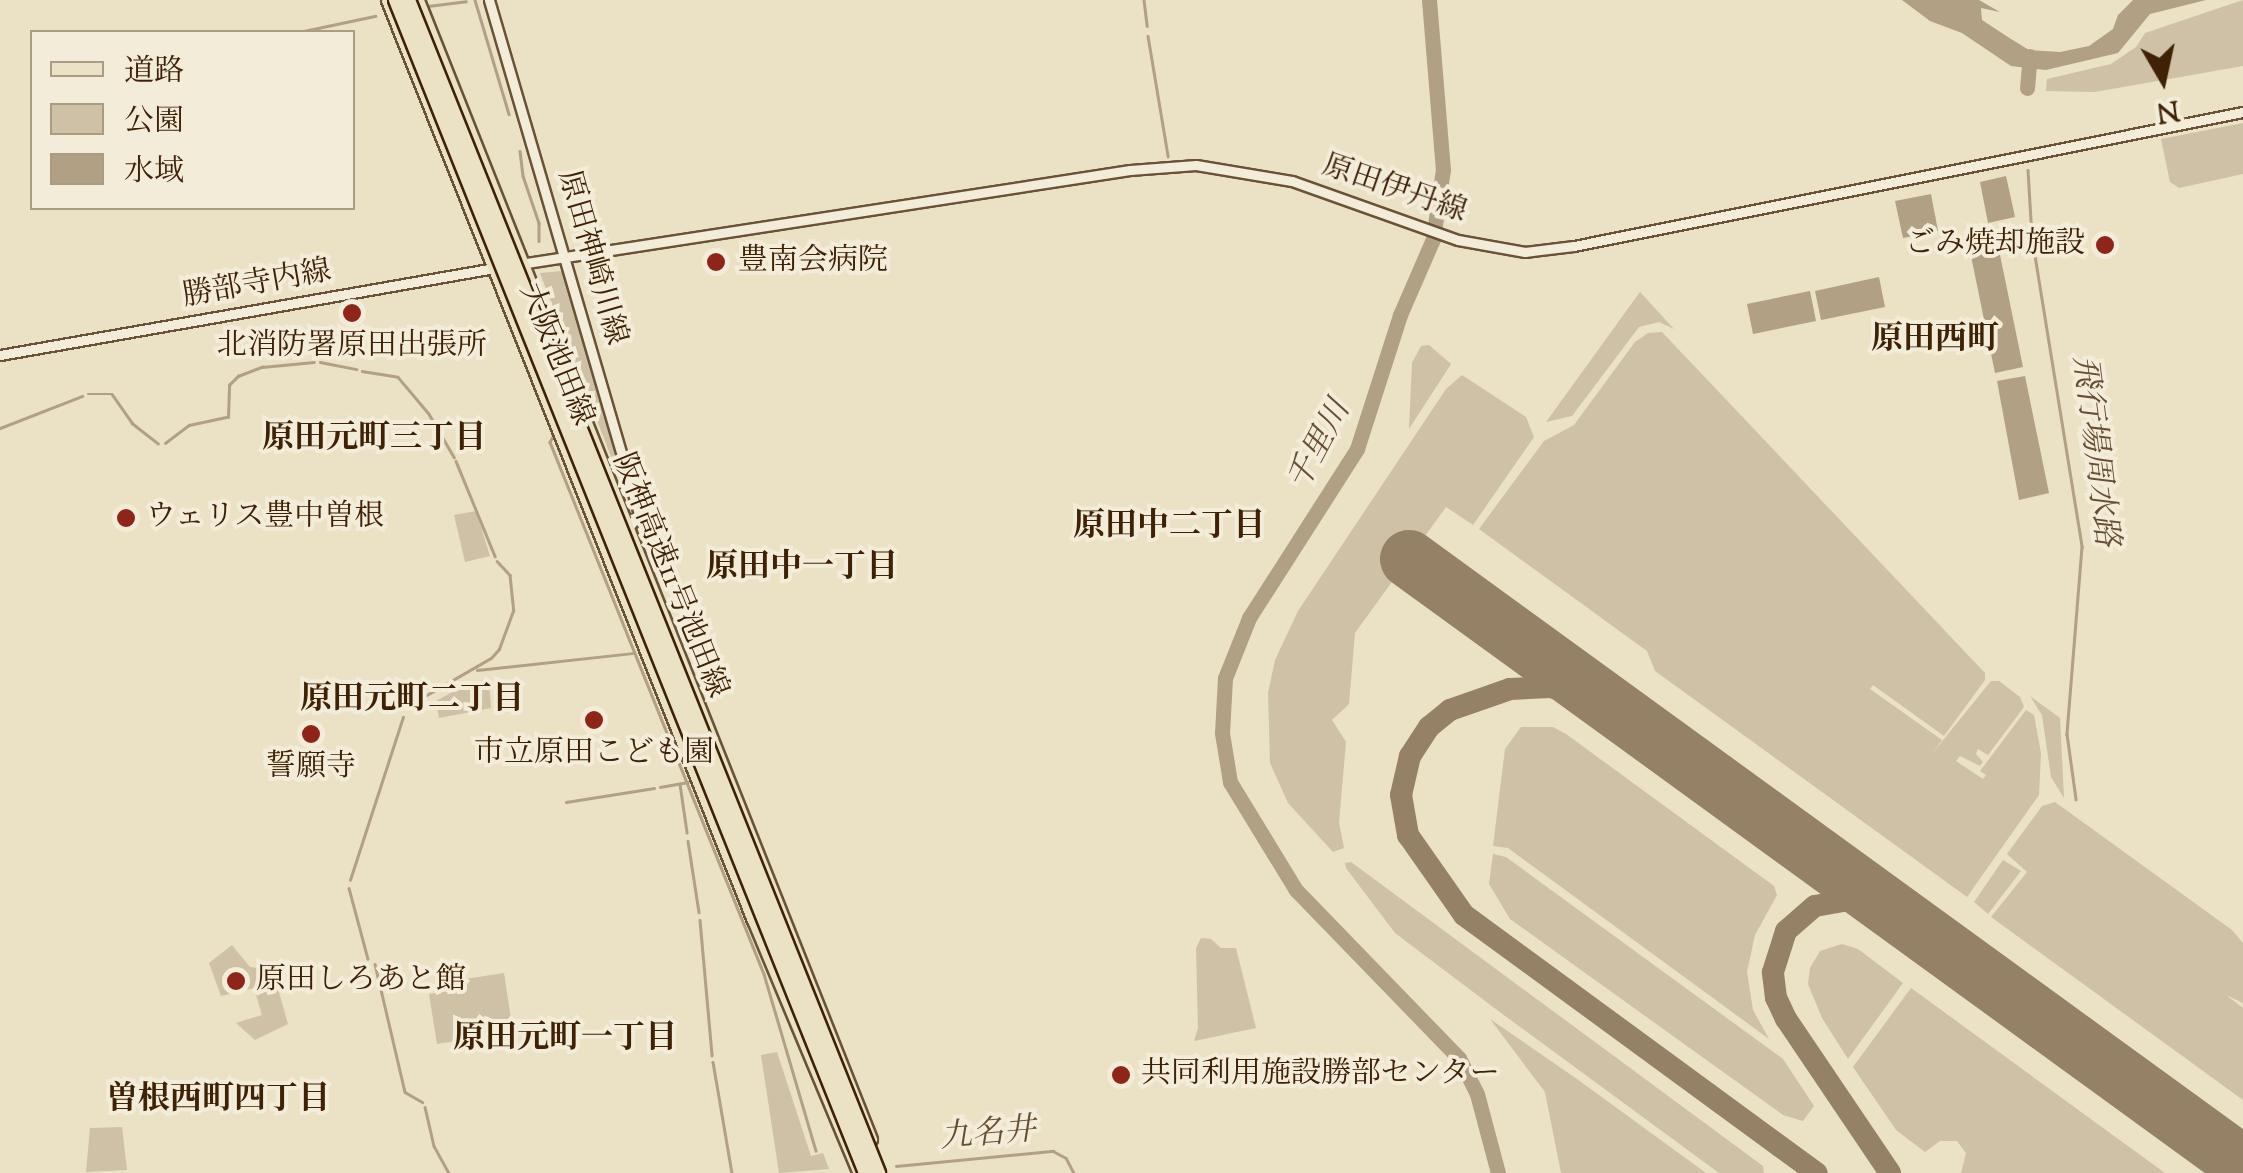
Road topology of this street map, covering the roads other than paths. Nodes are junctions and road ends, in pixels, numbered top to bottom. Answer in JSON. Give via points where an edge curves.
{"nodes":[{"id":1,"x":386,"y":0,"type":"edge"},
{"id":2,"x":396,"y":0,"type":"edge"},
{"id":3,"x":408,"y":0,"type":"edge"},
{"id":4,"x":418,"y":0,"type":"edge"},
{"id":5,"x":489,"y":0,"type":"edge"},
{"id":6,"x":2243,"y":112,"type":"edge"},
{"id":7,"x":564,"y":256,"type":"junction"},
{"id":8,"x":524,"y":263,"type":"junction"},
{"id":9,"x":494,"y":268,"type":"junction"},
{"id":10,"x":0,"y":355,"type":"edge"},
{"id":11,"x":629,"y":527,"type":"junction"},
{"id":12,"x":862,"y":1173,"type":"edge"},
{"id":13,"x":881,"y":1173,"type":"edge"}],
"edges":[{"from":1,"to":9,"type":"main road","name":"大阪池田線"},
{"from":2,"to":12,"type":"highway","name":"阪神高速11号池田線","bridge":true},
{"from":3,"to":13,"type":"highway","name":"阪神高速11号池田線","bridge":true},
{"from":4,"to":8,"type":"main road","name":"大阪池田線"},
{"from":5,"to":7,"type":"street","name":"原田神崎川線"},
{"from":6,"to":7,"type":"street","name":"原田伊丹線","via":[[1574,246],[1513,251],[1451,237],[1292,181],[1173,165]]},
{"from":7,"to":8,"type":"street","name":"原田伊丹線"},
{"from":7,"to":11,"type":"street","name":"原田神崎川線","via":[[639,514]]},
{"from":8,"to":9,"type":"street","name":"勝部寺内線"},
{"from":8,"to":11,"type":"main road","name":"大阪池田線"},
{"from":9,"to":10,"type":"street","name":"勝部寺内線"},
{"from":9,"to":12,"type":"main road","name":"大阪池田線","via":[[748,909]]},
{"from":11,"to":13,"type":"main road","name":"大阪池田線"}]}
